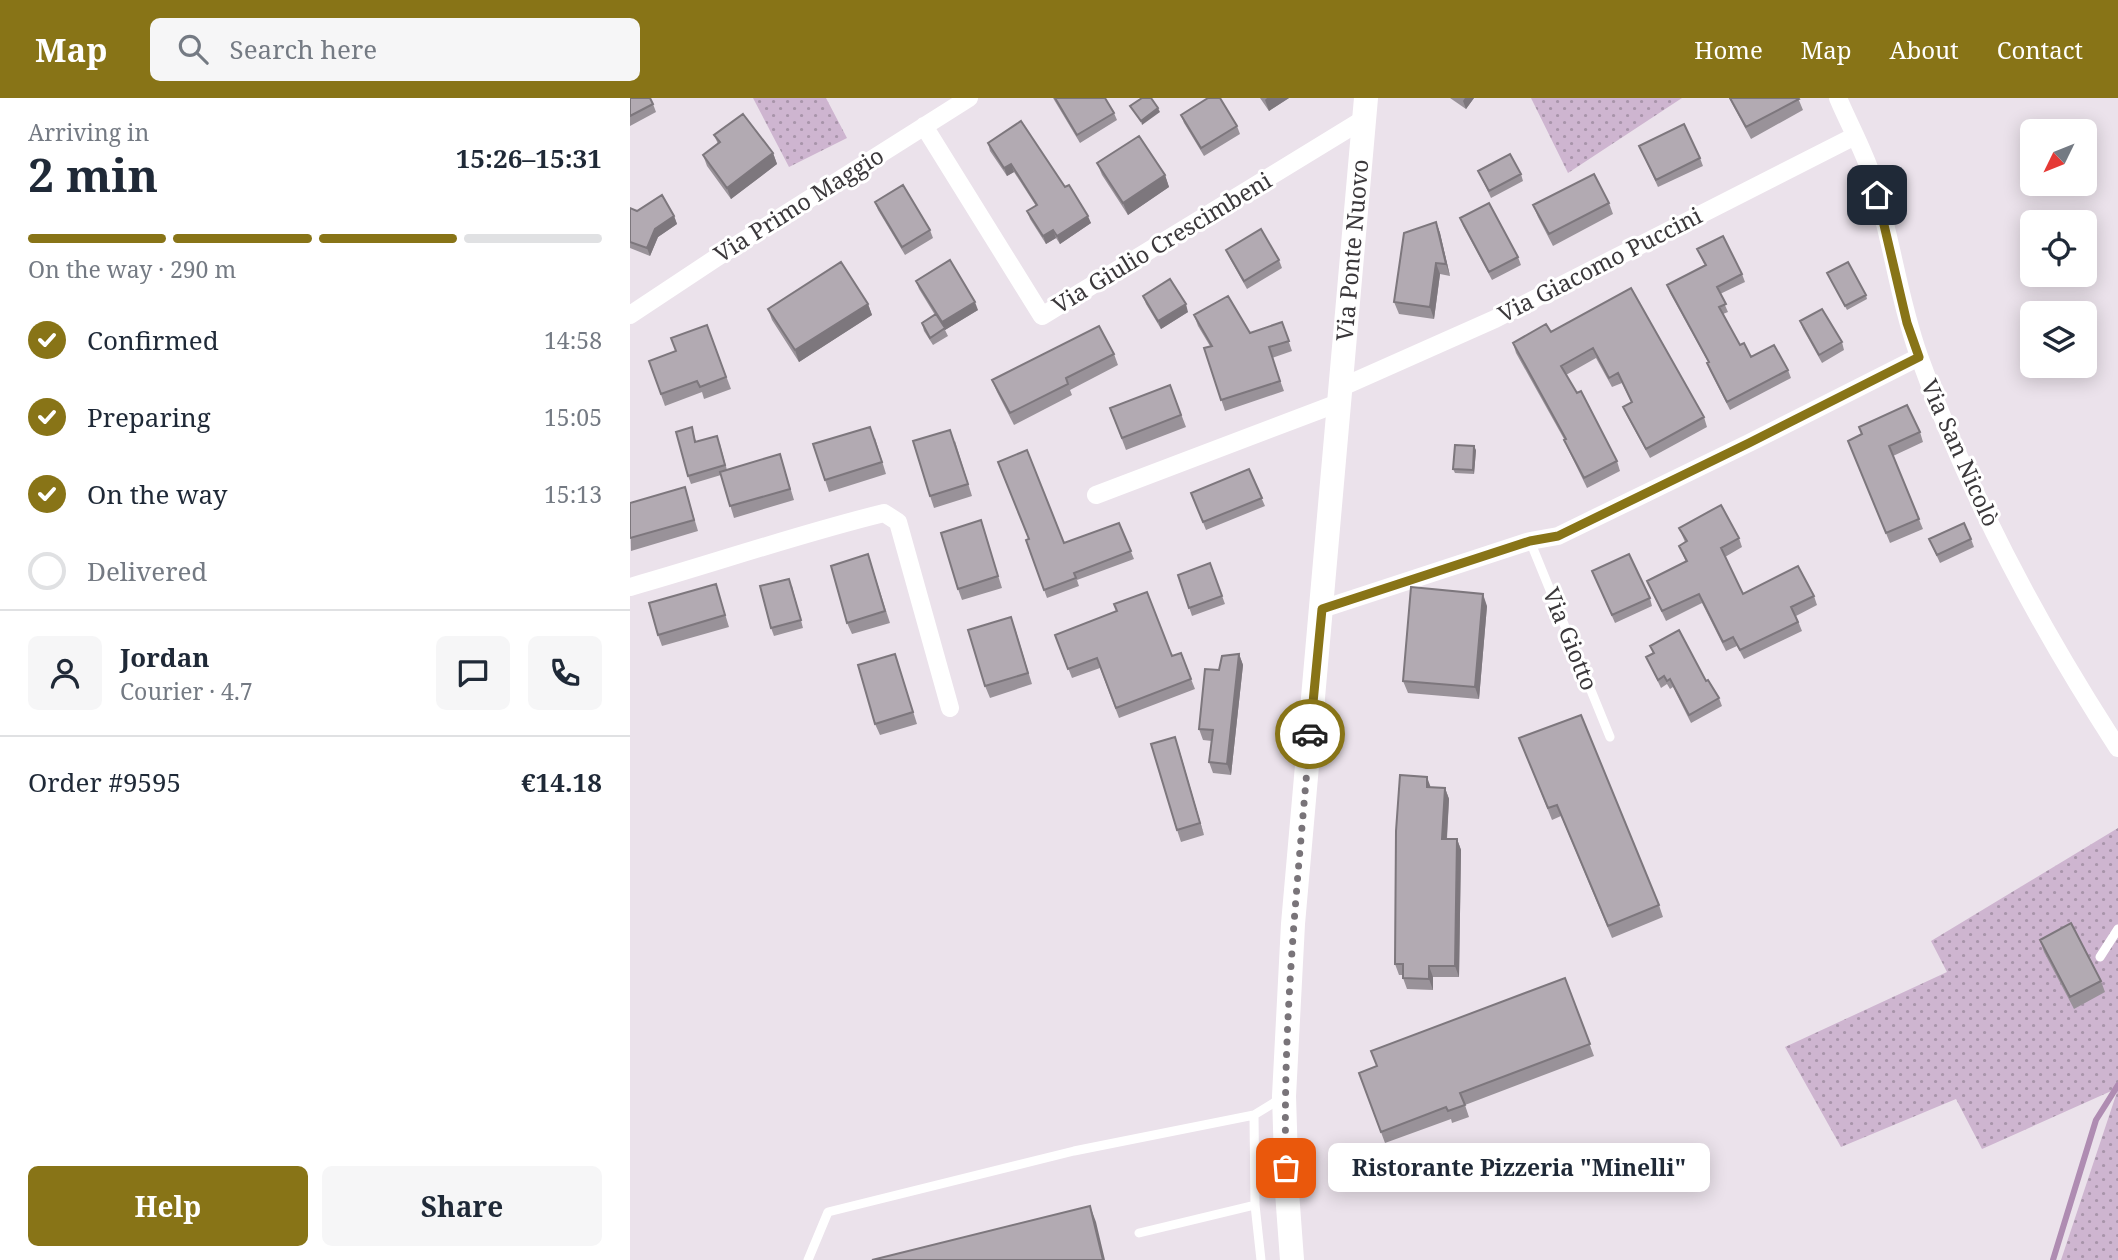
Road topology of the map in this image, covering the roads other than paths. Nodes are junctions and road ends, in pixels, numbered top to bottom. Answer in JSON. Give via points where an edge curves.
{"nodes":[{"id":1,"x":969,"y":98,"type":"edge"},
{"id":2,"x":1838,"y":98,"type":"edge"},
{"id":3,"x":1365,"y":109,"type":"edge"},
{"id":4,"x":924,"y":126,"type":"junction"},
{"id":5,"x":1855,"y":136,"type":"junction"},
{"id":6,"x":630,"y":315,"type":"edge"},
{"id":7,"x":1919,"y":357,"type":"junction"},
{"id":8,"x":1341,"y":394,"type":"junction"},
{"id":9,"x":1096,"y":495,"type":"dead end"},
{"id":10,"x":1530,"y":541,"type":"junction"},
{"id":11,"x":630,"y":587,"type":"edge"},
{"id":12,"x":1322,"y":609,"type":"junction"},
{"id":13,"x":950,"y":708,"type":"dead end"},
{"id":14,"x":1610,"y":737,"type":"dead end"},
{"id":15,"x":2118,"y":748,"type":"edge"},
{"id":16,"x":2118,"y":929,"type":"edge"},
{"id":17,"x":2100,"y":957,"type":"dead end"},
{"id":18,"x":1284,"y":1096,"type":"junction"},
{"id":19,"x":1254,"y":1115,"type":"junction"},
{"id":20,"x":1255,"y":1205,"type":"junction"},
{"id":21,"x":1139,"y":1233,"type":"dead end"},
{"id":22,"x":808,"y":1260,"type":"edge"},
{"id":23,"x":1261,"y":1260,"type":"edge"},
{"id":24,"x":1292,"y":1260,"type":"edge"}],
"edges":[{"from":1,"to":4,"type":"street","name":"Via Primo Maggio"},
{"from":2,"to":5,"type":"street","name":"Via San Nicolò"},
{"from":3,"to":4,"type":"street","name":"Via Giulio Crescimbeni","via":[[1042,316]]},
{"from":3,"to":8,"type":"main road","name":"Via Ponte Nuovo"},
{"from":4,"to":6,"type":"street","name":"Via Primo Maggio"},
{"from":5,"to":7,"type":"street","name":"Via San Nicolò","via":[[1871,175]]},
{"from":5,"to":8,"type":"street","name":"Via Giacomo Puccini"},
{"from":7,"to":10,"type":"street","via":[[1579,527]]},
{"from":7,"to":15,"type":"street","name":"Via San Nicolò","via":[[1942,421],[1998,539],[2059,653]]},
{"from":8,"to":9,"type":"street"},
{"from":8,"to":12,"type":"main road","name":"Via Ponte Nuovo"},
{"from":10,"to":12,"type":"street"},
{"from":10,"to":14,"type":"lane","name":"Via Giotto"},
{"from":11,"to":13,"type":"street","via":[[884,513],[898,522]]},
{"from":12,"to":18,"type":"main road","name":"Via Ponte Nuovo","via":[[1293,925]]},
{"from":16,"to":17,"type":"lane"},
{"from":18,"to":19,"type":"lane"},
{"from":18,"to":24,"type":"main road","name":"Via Ponte Nuovo"},
{"from":19,"to":20,"type":"lane"},
{"from":19,"to":22,"type":"lane","via":[[1074,1151],[828,1212]]},
{"from":20,"to":21,"type":"lane"},
{"from":20,"to":23,"type":"lane"}]}
